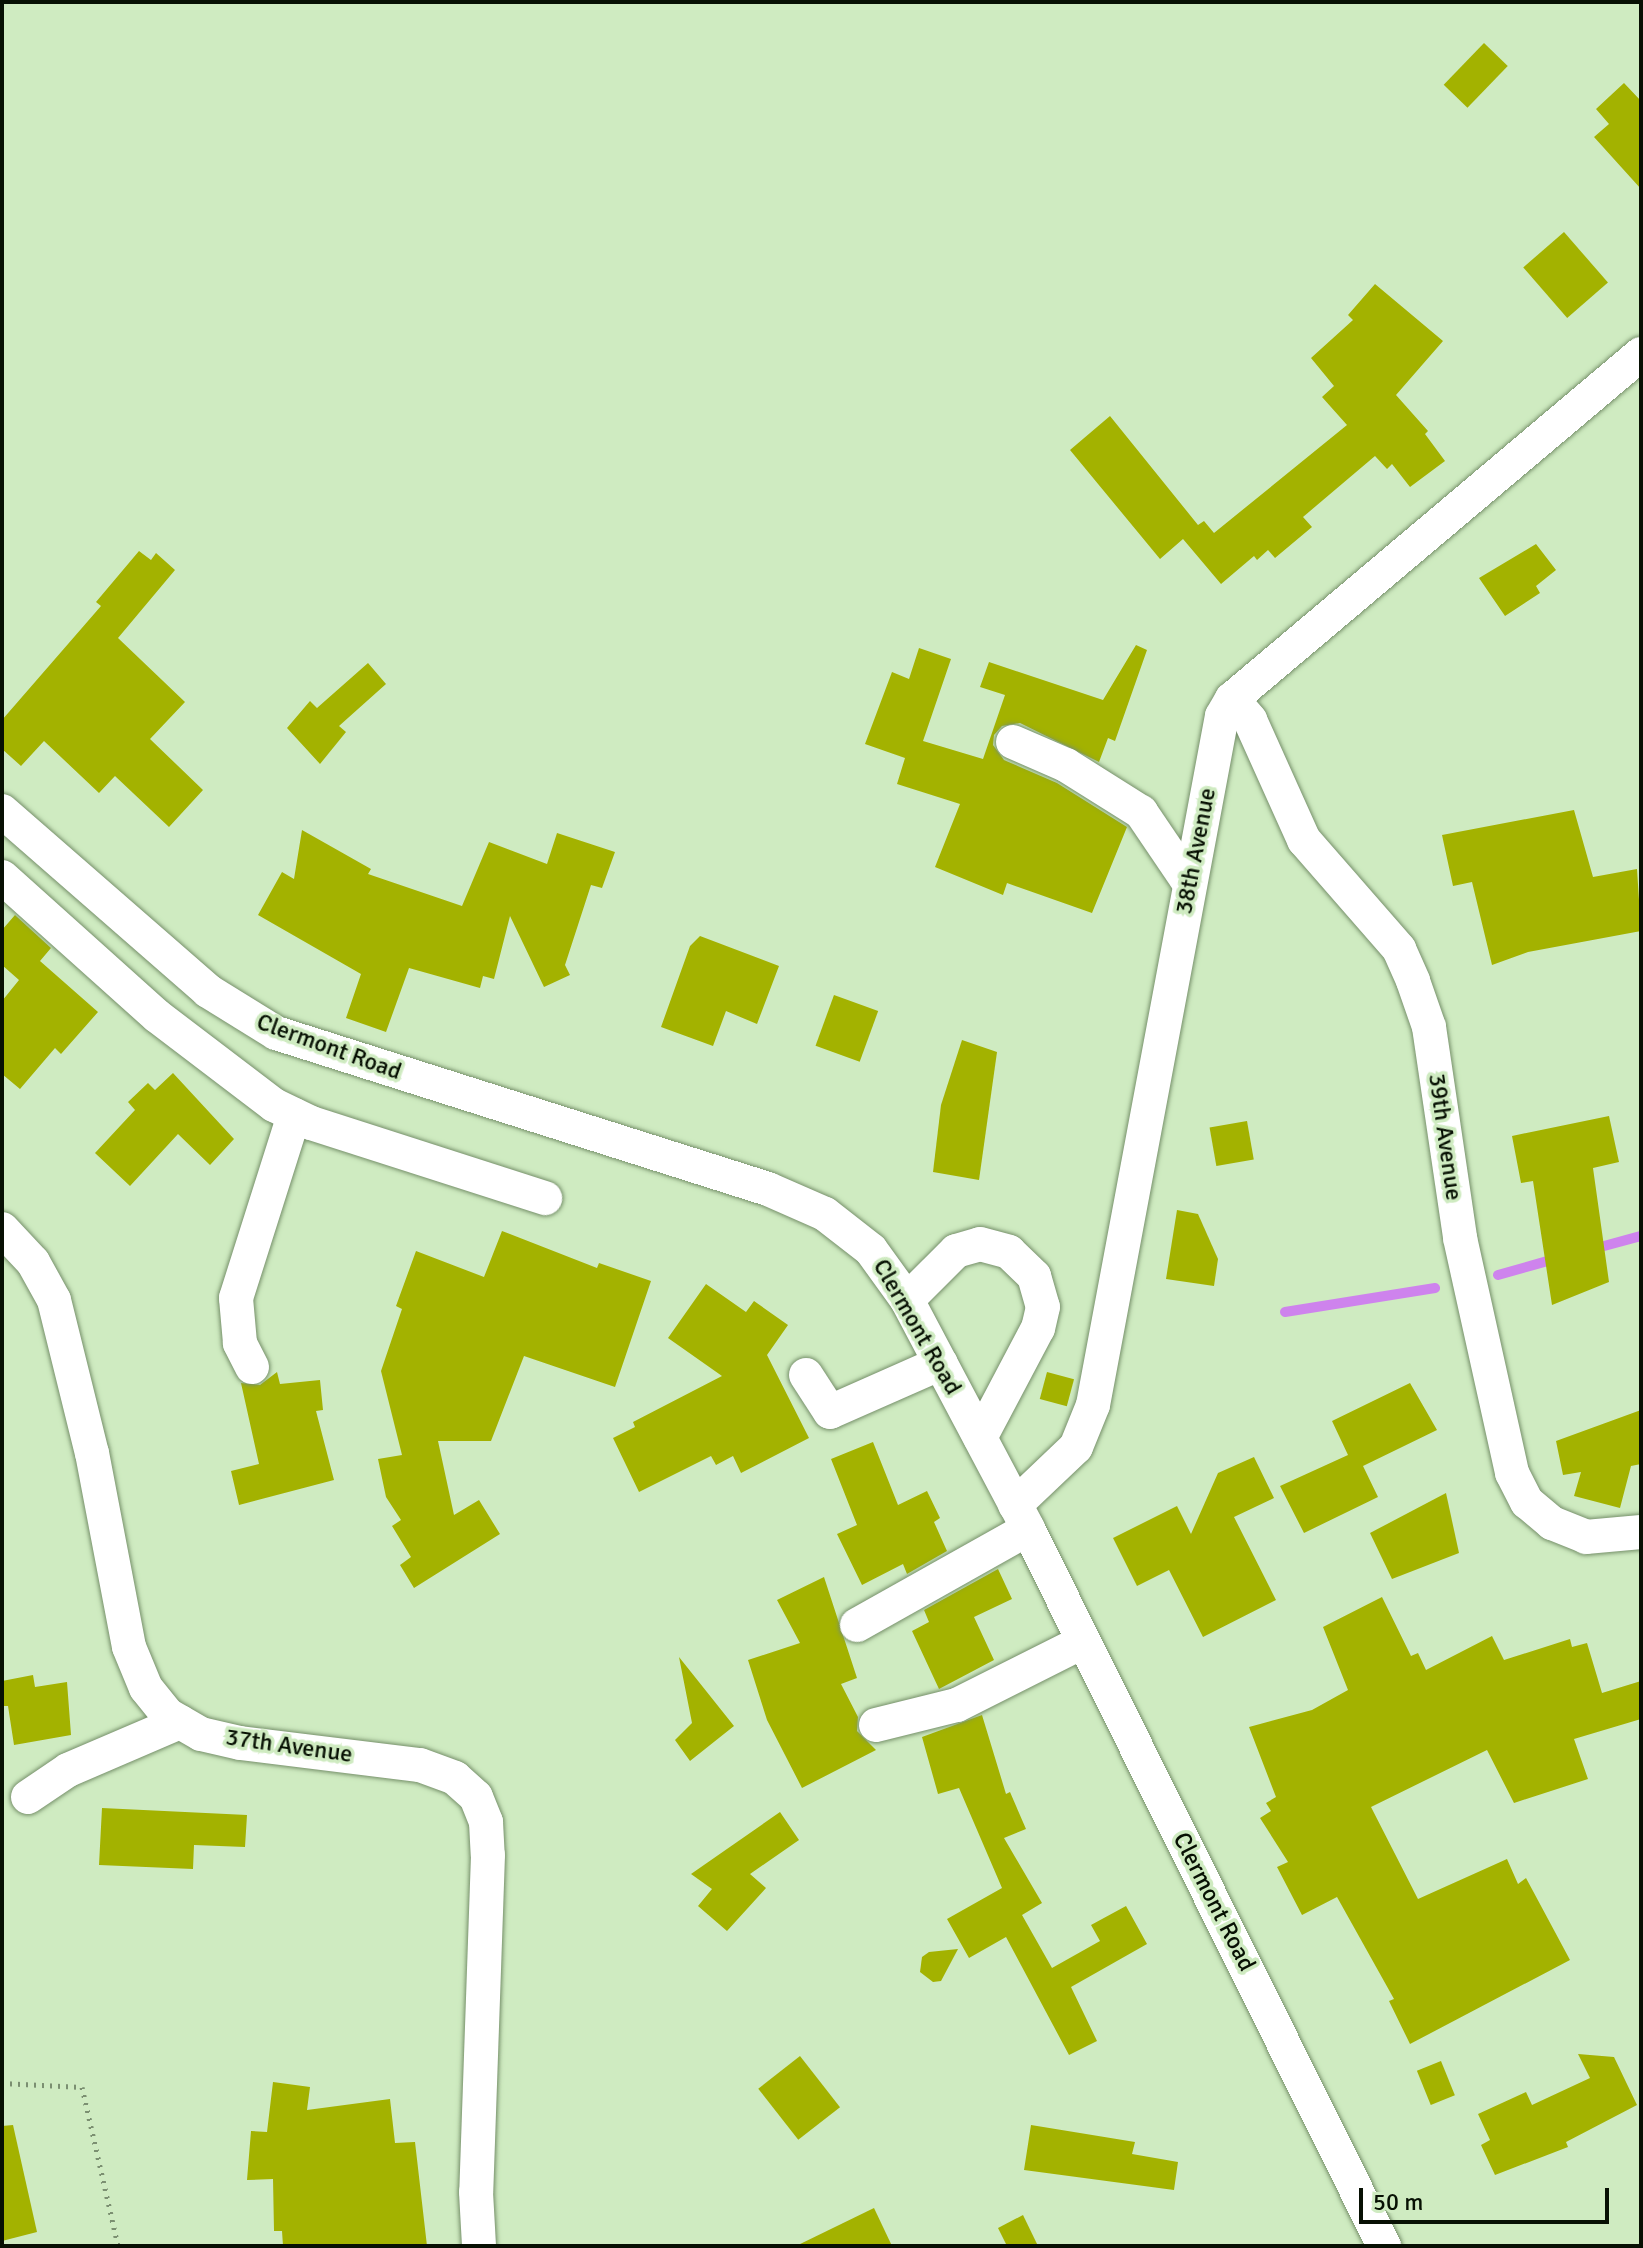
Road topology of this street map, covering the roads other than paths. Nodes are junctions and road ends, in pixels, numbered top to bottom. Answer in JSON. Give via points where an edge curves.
{"nodes":[{"id":1,"x":1641,"y":354,"type":"edge"},
{"id":2,"x":1232,"y":699,"type":"junction"},
{"id":3,"x":1013,"y":742,"type":"dead end"},
{"id":4,"x":2,"y":811,"type":"edge"},
{"id":5,"x":64,"y":865,"type":"junction"},
{"id":6,"x":2,"y":877,"type":"edge"},
{"id":7,"x":1189,"y":883,"type":"junction"},
{"id":8,"x":35,"y":904,"type":"junction"},
{"id":9,"x":294,"y":1115,"type":"junction"},
{"id":10,"x":545,"y":1198,"type":"dead end"},
{"id":11,"x":2,"y":1229,"type":"edge"},
{"id":12,"x":907,"y":1300,"type":"junction"},
{"id":13,"x":941,"y":1363,"type":"junction"},
{"id":14,"x":252,"y":1367,"type":"dead end"},
{"id":15,"x":806,"y":1375,"type":"dead end"},
{"id":16,"x":980,"y":1438,"type":"junction"},
{"id":17,"x":1022,"y":1517,"type":"junction"},
{"id":18,"x":1641,"y":1532,"type":"edge"},
{"id":19,"x":857,"y":1625,"type":"dead end"},
{"id":20,"x":1082,"y":1642,"type":"junction"},
{"id":21,"x":180,"y":1722,"type":"junction"},
{"id":22,"x":876,"y":1725,"type":"dead end"},
{"id":23,"x":28,"y":1797,"type":"dead end"},
{"id":24,"x":479,"y":2246,"type":"edge"},
{"id":25,"x":1384,"y":2246,"type":"edge"}],
"edges":[{"from":1,"to":2,"type":"street","name":"38th Avenue"},
{"from":2,"to":7,"type":"street","name":"38th Avenue","via":[[1222,716]]},
{"from":2,"to":18,"type":"street","name":"39th Avenue","via":[[1250,720],[1304,840],[1399,949],[1413,981],[1429,1027],[1460,1238],[1512,1473],[1527,1502],[1552,1523],[1586,1537]]},
{"from":3,"to":7,"type":"street","via":[[1066,765],[1141,812]]},
{"from":4,"to":5,"type":"street","name":"Clermont Road"},
{"from":5,"to":8,"type":"street"},
{"from":5,"to":12,"type":"street","name":"Clermont Road","via":[[208,991],[255,1022],[804,1203],[871,1250]]},
{"from":6,"to":8,"type":"street"},
{"from":7,"to":17,"type":"street","name":"38th Avenue","via":[[1093,1405],[1076,1447]]},
{"from":8,"to":9,"type":"street","via":[[224,1071]]},
{"from":9,"to":10,"type":"street"},
{"from":9,"to":14,"type":"street","via":[[236,1298],[240,1343]]},
{"from":11,"to":21,"type":"street","name":"37th Avenue","via":[[33,1262],[54,1300],[92,1453],[129,1647],[146,1688]]},
{"from":12,"to":13,"type":"street","name":"Clermont Road"},
{"from":12,"to":16,"type":"street","via":[[956,1251],[980,1244],[1009,1252],[1034,1276],[1043,1307],[1038,1328]]},
{"from":13,"to":15,"type":"street","via":[[830,1412]]},
{"from":13,"to":16,"type":"street","name":"Clermont Road"},
{"from":16,"to":17,"type":"street","name":"Clermont Road"},
{"from":17,"to":19,"type":"street","name":"38th Avenue"},
{"from":17,"to":20,"type":"street","name":"Clermont Road"},
{"from":20,"to":22,"type":"street","via":[[954,1706]]},
{"from":20,"to":25,"type":"street","name":"Clermont Road"},
{"from":21,"to":23,"type":"street","via":[[68,1770]]},
{"from":21,"to":24,"type":"street","name":"37th Avenue","via":[[201,1734],[240,1743],[420,1765],[455,1778],[476,1797],[486,1822],[488,1855],[476,2192]]}]}
